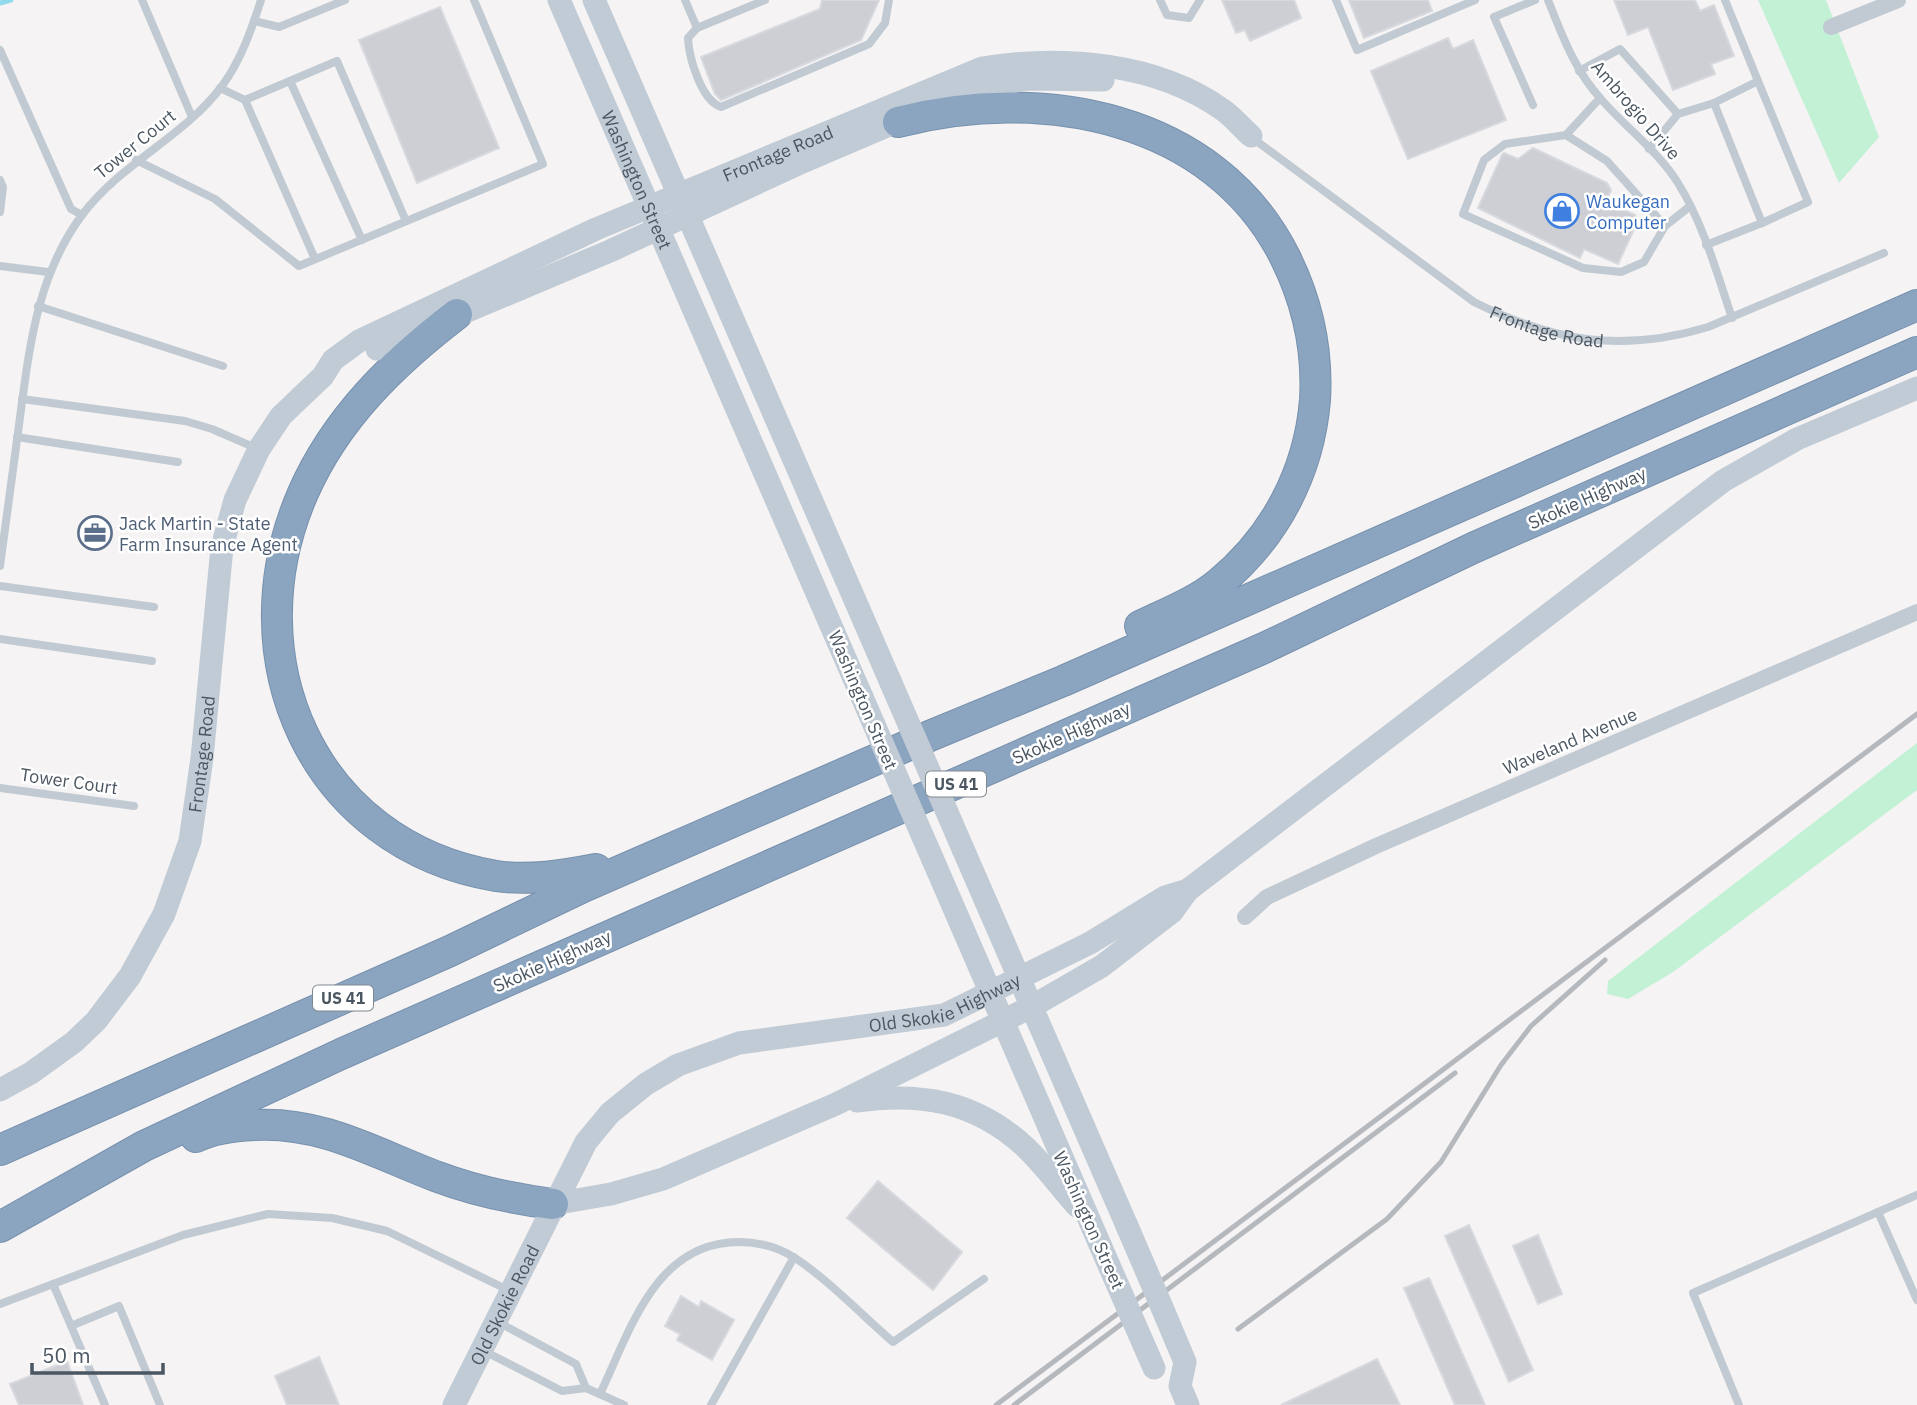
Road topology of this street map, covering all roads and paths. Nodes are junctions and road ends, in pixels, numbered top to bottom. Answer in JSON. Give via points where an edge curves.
{"nodes":[{"id":1,"x":142,"y":0,"type":"edge"},
{"id":2,"x":261,"y":0,"type":"edge"},
{"id":3,"x":345,"y":0,"type":"edge"},
{"id":4,"x":474,"y":0,"type":"edge"},
{"id":5,"x":559,"y":0,"type":"edge"},
{"id":6,"x":594,"y":0,"type":"edge"},
{"id":7,"x":685,"y":0,"type":"edge"},
{"id":8,"x":765,"y":0,"type":"edge"},
{"id":9,"x":889,"y":0,"type":"edge"},
{"id":10,"x":1160,"y":0,"type":"edge"},
{"id":11,"x":1200,"y":0,"type":"edge"},
{"id":12,"x":1336,"y":0,"type":"edge"},
{"id":13,"x":1475,"y":0,"type":"edge"},
{"id":14,"x":1535,"y":0,"type":"edge"},
{"id":15,"x":1548,"y":0,"type":"edge"},
{"id":16,"x":1725,"y":0,"type":"edge"},
{"id":17,"x":1898,"y":0,"type":"edge"},
{"id":18,"x":254,"y":21,"type":"junction"},
{"id":19,"x":1831,"y":27,"type":"dead end"},
{"id":20,"x":697,"y":29,"type":"junction"},
{"id":21,"x":0,"y":50,"type":"edge"},
{"id":22,"x":1579,"y":71,"type":"junction"},
{"id":23,"x":1758,"y":80,"type":"junction"},
{"id":24,"x":290,"y":81,"type":"junction"},
{"id":25,"x":220,"y":88,"type":"junction"},
{"id":26,"x":1600,"y":98,"type":"junction"},
{"id":27,"x":245,"y":100,"type":"junction"},
{"id":28,"x":1714,"y":103,"type":"junction"},
{"id":29,"x":1533,"y":106,"type":"dead end"},
{"id":30,"x":1678,"y":114,"type":"junction"},
{"id":31,"x":192,"y":117,"type":"junction"},
{"id":32,"x":898,"y":122,"type":"junction"},
{"id":33,"x":1566,"y":135,"type":"junction"},
{"id":34,"x":1251,"y":136,"type":"junction"},
{"id":35,"x":1649,"y":149,"type":"junction"},
{"id":36,"x":136,"y":160,"type":"junction"},
{"id":37,"x":0,"y":180,"type":"edge"},
{"id":38,"x":682,"y":205,"type":"junction"},
{"id":39,"x":649,"y":207,"type":"junction"},
{"id":40,"x":1689,"y":207,"type":"junction"},
{"id":41,"x":0,"y":212,"type":"edge"},
{"id":42,"x":82,"y":215,"type":"junction"},
{"id":43,"x":406,"y":221,"type":"junction"},
{"id":44,"x":1762,"y":223,"type":"junction"},
{"id":45,"x":1665,"y":226,"type":"junction"},
{"id":46,"x":659,"y":229,"type":"junction"},
{"id":47,"x":362,"y":240,"type":"junction"},
{"id":48,"x":1706,"y":245,"type":"junction"},
{"id":49,"x":1884,"y":253,"type":"dead end"},
{"id":50,"x":315,"y":260,"type":"junction"},
{"id":51,"x":0,"y":265,"type":"edge"},
{"id":52,"x":48,"y":272,"type":"junction"},
{"id":53,"x":1917,"y":305,"type":"edge"},
{"id":54,"x":38,"y":306,"type":"junction"},
{"id":55,"x":457,"y":314,"type":"junction"},
{"id":56,"x":1732,"y":317,"type":"junction"},
{"id":57,"x":1917,"y":352,"type":"edge"},
{"id":58,"x":223,"y":366,"type":"dead end"},
{"id":59,"x":323,"y":376,"type":"junction"},
{"id":60,"x":1917,"y":388,"type":"edge"},
{"id":61,"x":22,"y":399,"type":"junction"},
{"id":62,"x":17,"y":437,"type":"junction"},
{"id":63,"x":259,"y":449,"type":"junction"},
{"id":64,"x":178,"y":462,"type":"dead end"},
{"id":65,"x":2,"y":535,"type":"edge"},
{"id":66,"x":0,"y":566,"type":"edge"},
{"id":67,"x":0,"y":586,"type":"edge"},
{"id":68,"x":154,"y":607,"type":"dead end"},
{"id":69,"x":1917,"y":612,"type":"edge"},
{"id":70,"x":0,"y":639,"type":"edge"},
{"id":71,"x":152,"y":661,"type":"dead end"},
{"id":72,"x":932,"y":734,"type":"junction"},
{"id":73,"x":0,"y":788,"type":"edge"},
{"id":74,"x":134,"y":806,"type":"dead end"},
{"id":75,"x":684,"y":844,"type":"junction"},
{"id":76,"x":1188,"y":890,"type":"junction"},
{"id":77,"x":1245,"y":917,"type":"dead end"},
{"id":78,"x":1019,"y":979,"type":"junction"},
{"id":79,"x":990,"y":993,"type":"junction"},
{"id":80,"x":1031,"y":1007,"type":"junction"},
{"id":81,"x":1003,"y":1021,"type":"junction"},
{"id":82,"x":0,"y":1090,"type":"edge"},
{"id":83,"x":836,"y":1104,"type":"junction"},
{"id":84,"x":0,"y":1150,"type":"edge"},
{"id":85,"x":1917,"y":1195,"type":"edge"},
{"id":86,"x":553,"y":1204,"type":"junction"},
{"id":87,"x":1878,"y":1212,"type":"junction"},
{"id":88,"x":1089,"y":1219,"type":"junction"},
{"id":89,"x":0,"y":1228,"type":"edge"},
{"id":90,"x":794,"y":1257,"type":"junction"},
{"id":91,"x":984,"y":1279,"type":"dead end"},
{"id":92,"x":53,"y":1284,"type":"junction"},
{"id":93,"x":510,"y":1292,"type":"junction"},
{"id":94,"x":1917,"y":1300,"type":"edge"},
{"id":95,"x":0,"y":1304,"type":"edge"},
{"id":96,"x":496,"y":1321,"type":"junction"},
{"id":97,"x":71,"y":1326,"type":"junction"},
{"id":98,"x":482,"y":1350,"type":"junction"},
{"id":99,"x":586,"y":1388,"type":"junction"},
{"id":100,"x":600,"y":1394,"type":"junction"},
{"id":101,"x":1184,"y":1396,"type":"edge"},
{"id":102,"x":105,"y":1405,"type":"edge"},
{"id":103,"x":160,"y":1405,"type":"edge"},
{"id":104,"x":454,"y":1405,"type":"edge"},
{"id":105,"x":624,"y":1405,"type":"edge"},
{"id":106,"x":711,"y":1405,"type":"edge"},
{"id":107,"x":1738,"y":1405,"type":"edge"}],
"edges":[{"from":1,"to":31,"type":"lane"},
{"from":2,"to":18,"type":"lane","name":"Tower Court"},
{"from":3,"to":18,"type":"lane","via":[[279,27]]},
{"from":4,"to":43,"type":"lane","via":[[543,164]]},
{"from":5,"to":39,"type":"main road","name":"Washington Street"},
{"from":6,"to":38,"type":"main road","name":"Washington Street"},
{"from":7,"to":20,"type":"lane"},
{"from":8,"to":20,"type":"lane"},
{"from":9,"to":20,"type":"lane","via":[[886,23],[869,44],[721,107],[708,98],[688,48],[688,38]]},
{"from":10,"to":11,"type":"lane","via":[[1167,15],[1189,18]]},
{"from":12,"to":13,"type":"lane","via":[[1357,50]]},
{"from":14,"to":29,"type":"lane","via":[[1494,17]]},
{"from":15,"to":22,"type":"lane","name":"Ambrogio Drive"},
{"from":16,"to":23,"type":"lane"},
{"from":17,"to":19,"type":"street"},
{"from":18,"to":25,"type":"lane","name":"Tower Court","via":[[239,60]]},
{"from":21,"to":42,"type":"lane","via":[[72,209]]},
{"from":22,"to":26,"type":"lane","name":"Ambrogio Drive"},
{"from":22,"to":30,"type":"lane","via":[[1620,49]]},
{"from":23,"to":28,"type":"lane"},
{"from":23,"to":44,"type":"lane","via":[[1808,202]]},
{"from":24,"to":27,"type":"lane"},
{"from":24,"to":43,"type":"lane","via":[[337,61]]},
{"from":24,"to":47,"type":"lane"},
{"from":25,"to":27,"type":"lane"},
{"from":25,"to":31,"type":"lane","name":"Tower Court"},
{"from":26,"to":33,"type":"lane"},
{"from":26,"to":35,"type":"lane","name":"Ambrogio Drive"},
{"from":27,"to":50,"type":"lane"},
{"from":28,"to":30,"type":"lane"},
{"from":28,"to":44,"type":"lane"},
{"from":30,"to":35,"type":"lane"},
{"from":31,"to":36,"type":"lane","name":"Tower Court"},
{"from":32,"to":34,"type":"main road","name":"Frontage Road","via":[[969,91],[1026,79],[1085,77],[1128,83]]},
{"from":32,"to":38,"type":"main road","name":"Frontage Road"},
{"from":32,"to":72,"type":"highway","via":[[939,111],[1052,108],[1139,128],[1187,150],[1231,183],[1256,209],[1276,240],[1299,285],[1310,320],[1317,376],[1313,426],[1301,470],[1286,503],[1245,559],[1194,600]]},
{"from":33,"to":45,"type":"lane","via":[[1607,161]]},
{"from":33,"to":45,"type":"lane","via":[[1505,144],[1494,152],[1484,160],[1463,214],[1583,268],[1621,272],[1644,262]]},
{"from":34,"to":38,"type":"main road","name":"Frontage Road","via":[[1223,110],[1150,76],[1070,61],[1025,61],[982,68],[859,118]]},
{"from":34,"to":56,"type":"lane","name":"Frontage Road","via":[[1474,302],[1508,319],[1545,332],[1619,343],[1682,335]]},
{"from":35,"to":40,"type":"lane","name":"Ambrogio Drive","via":[[1679,184]]},
{"from":36,"to":42,"type":"lane","name":"Tower Court"},
{"from":36,"to":50,"type":"lane","via":[[215,199],[299,266]]},
{"from":37,"to":41,"type":"lane"},
{"from":38,"to":39,"type":"main road","name":"Frontage Road"},
{"from":38,"to":46,"type":"main road","name":"Frontage Road"},
{"from":38,"to":78,"type":"main road","name":"Washington Street","bridge":true},
{"from":39,"to":46,"type":"main road","name":"Washington Street"},
{"from":39,"to":59,"type":"main road","name":"Frontage Road","via":[[359,341],[333,360]]},
{"from":40,"to":45,"type":"lane"},
{"from":40,"to":48,"type":"lane","name":"Ambrogio Drive"},
{"from":42,"to":52,"type":"lane","name":"Tower Court"},
{"from":43,"to":47,"type":"lane"},
{"from":44,"to":48,"type":"lane"},
{"from":46,"to":55,"type":"main road","name":"Frontage Road"},
{"from":46,"to":79,"type":"main road","name":"Washington Street","bridge":true},
{"from":47,"to":50,"type":"lane"},
{"from":48,"to":56,"type":"lane","name":"Ambrogio Drive"},
{"from":49,"to":56,"type":"lane","name":"Frontage Road"},
{"from":51,"to":52,"type":"lane"},
{"from":52,"to":54,"type":"lane","name":"Tower Court"},
{"from":53,"to":72,"type":"highway","number":"US 41","via":[[1063,681]]},
{"from":54,"to":58,"type":"lane"},
{"from":54,"to":61,"type":"lane","name":"Tower Court"},
{"from":55,"to":59,"type":"main road","name":"Frontage Road","via":[[391,341],[336,376]]},
{"from":55,"to":75,"type":"highway","via":[[367,393],[324,452],[303,493],[278,592],[277,643],[294,717],[324,772],[360,812],[413,849],[455,866],[499,876],[557,876],[608,867]]},
{"from":57,"to":89,"type":"highway","name":"Skokie Highway","number":"US 41","via":[[1473,548],[1252,653],[341,1054],[144,1146]]},
{"from":59,"to":63,"type":"main road","name":"Frontage Road","via":[[281,416]]},
{"from":60,"to":76,"type":"main road","via":[[1797,439],[1723,481]]},
{"from":61,"to":62,"type":"lane","name":"Tower Court"},
{"from":61,"to":63,"type":"lane","via":[[185,421]]},
{"from":62,"to":64,"type":"lane"},
{"from":62,"to":65,"type":"lane","name":"Tower Court"},
{"from":63,"to":82,"type":"main road","name":"Frontage Road","via":[[235,499],[222,547],[190,841],[164,914],[130,976],[96,1021],[31,1073]]},
{"from":65,"to":66,"type":"lane","name":"Tower Court"},
{"from":67,"to":68,"type":"lane"},
{"from":69,"to":77,"type":"street","name":"Waveland Avenue","via":[[1376,846],[1268,897]]},
{"from":70,"to":71,"type":"lane"},
{"from":72,"to":75,"type":"highway","number":"US 41"},
{"from":73,"to":74,"type":"lane","name":"Tower Court"},
{"from":75,"to":84,"type":"highway","number":"US 41"},
{"from":76,"to":78,"type":"main road","name":"Old Skokie Highway","via":[[1165,897]]},
{"from":76,"to":80,"type":"main road","name":"Old Skokie Highway","via":[[1172,912],[1102,966]]},
{"from":78,"to":79,"type":"main road","name":"Old Skokie Highway"},
{"from":78,"to":80,"type":"main road","name":"Washington Street"},
{"from":79,"to":81,"type":"main road","name":"Washington Street"},
{"from":79,"to":86,"type":"main road","name":"Old Skokie Highway","via":[[944,1016],[739,1043],[678,1065],[610,1113],[586,1142]]},
{"from":80,"to":81,"type":"main road"},
{"from":80,"to":101,"type":"main road","name":"Washington Street","bridge":true,"via":[[1185,1362]]},
{"from":81,"to":83,"type":"main road"},
{"from":81,"to":88,"type":"main road","name":"Washington Street"},
{"from":83,"to":86,"type":"main road","via":[[663,1179]]},
{"from":83,"to":88,"type":"main road","via":[[913,1097],[978,1113],[1024,1146]]},
{"from":85,"to":87,"type":"lane"},
{"from":86,"to":89,"type":"highway","via":[[515,1199],[437,1177],[337,1135],[296,1125],[267,1124],[205,1133],[137,1164],[44,1216]]},
{"from":86,"to":93,"type":"main road","name":"Old Skokie Road"},
{"from":87,"to":94,"type":"lane"},
{"from":87,"to":107,"type":"lane","via":[[1693,1293]]},
{"from":88,"to":101,"type":"main road","name":"Washington Street","bridge":true,"via":[[1158,1379]]},
{"from":90,"to":91,"type":"lane","via":[[892,1342]]},
{"from":90,"to":100,"type":"lane","via":[[759,1242],[717,1242],[681,1258],[650,1290]]},
{"from":90,"to":106,"type":"lane"},
{"from":92,"to":93,"type":"lane","via":[[183,1235],[268,1214],[332,1218],[387,1231]]},
{"from":92,"to":95,"type":"lane"},
{"from":92,"to":97,"type":"lane"},
{"from":93,"to":96,"type":"main road","name":"Old Skokie Road"},
{"from":96,"to":98,"type":"main road","name":"Old Skokie Road"},
{"from":96,"to":99,"type":"lane","via":[[576,1364]]},
{"from":97,"to":102,"type":"lane"},
{"from":97,"to":103,"type":"lane","via":[[119,1306]]},
{"from":98,"to":99,"type":"lane","via":[[562,1391]]},
{"from":98,"to":104,"type":"main road","name":"Old Skokie Road"},
{"from":99,"to":100,"type":"lane"},
{"from":100,"to":105,"type":"lane"}]}
